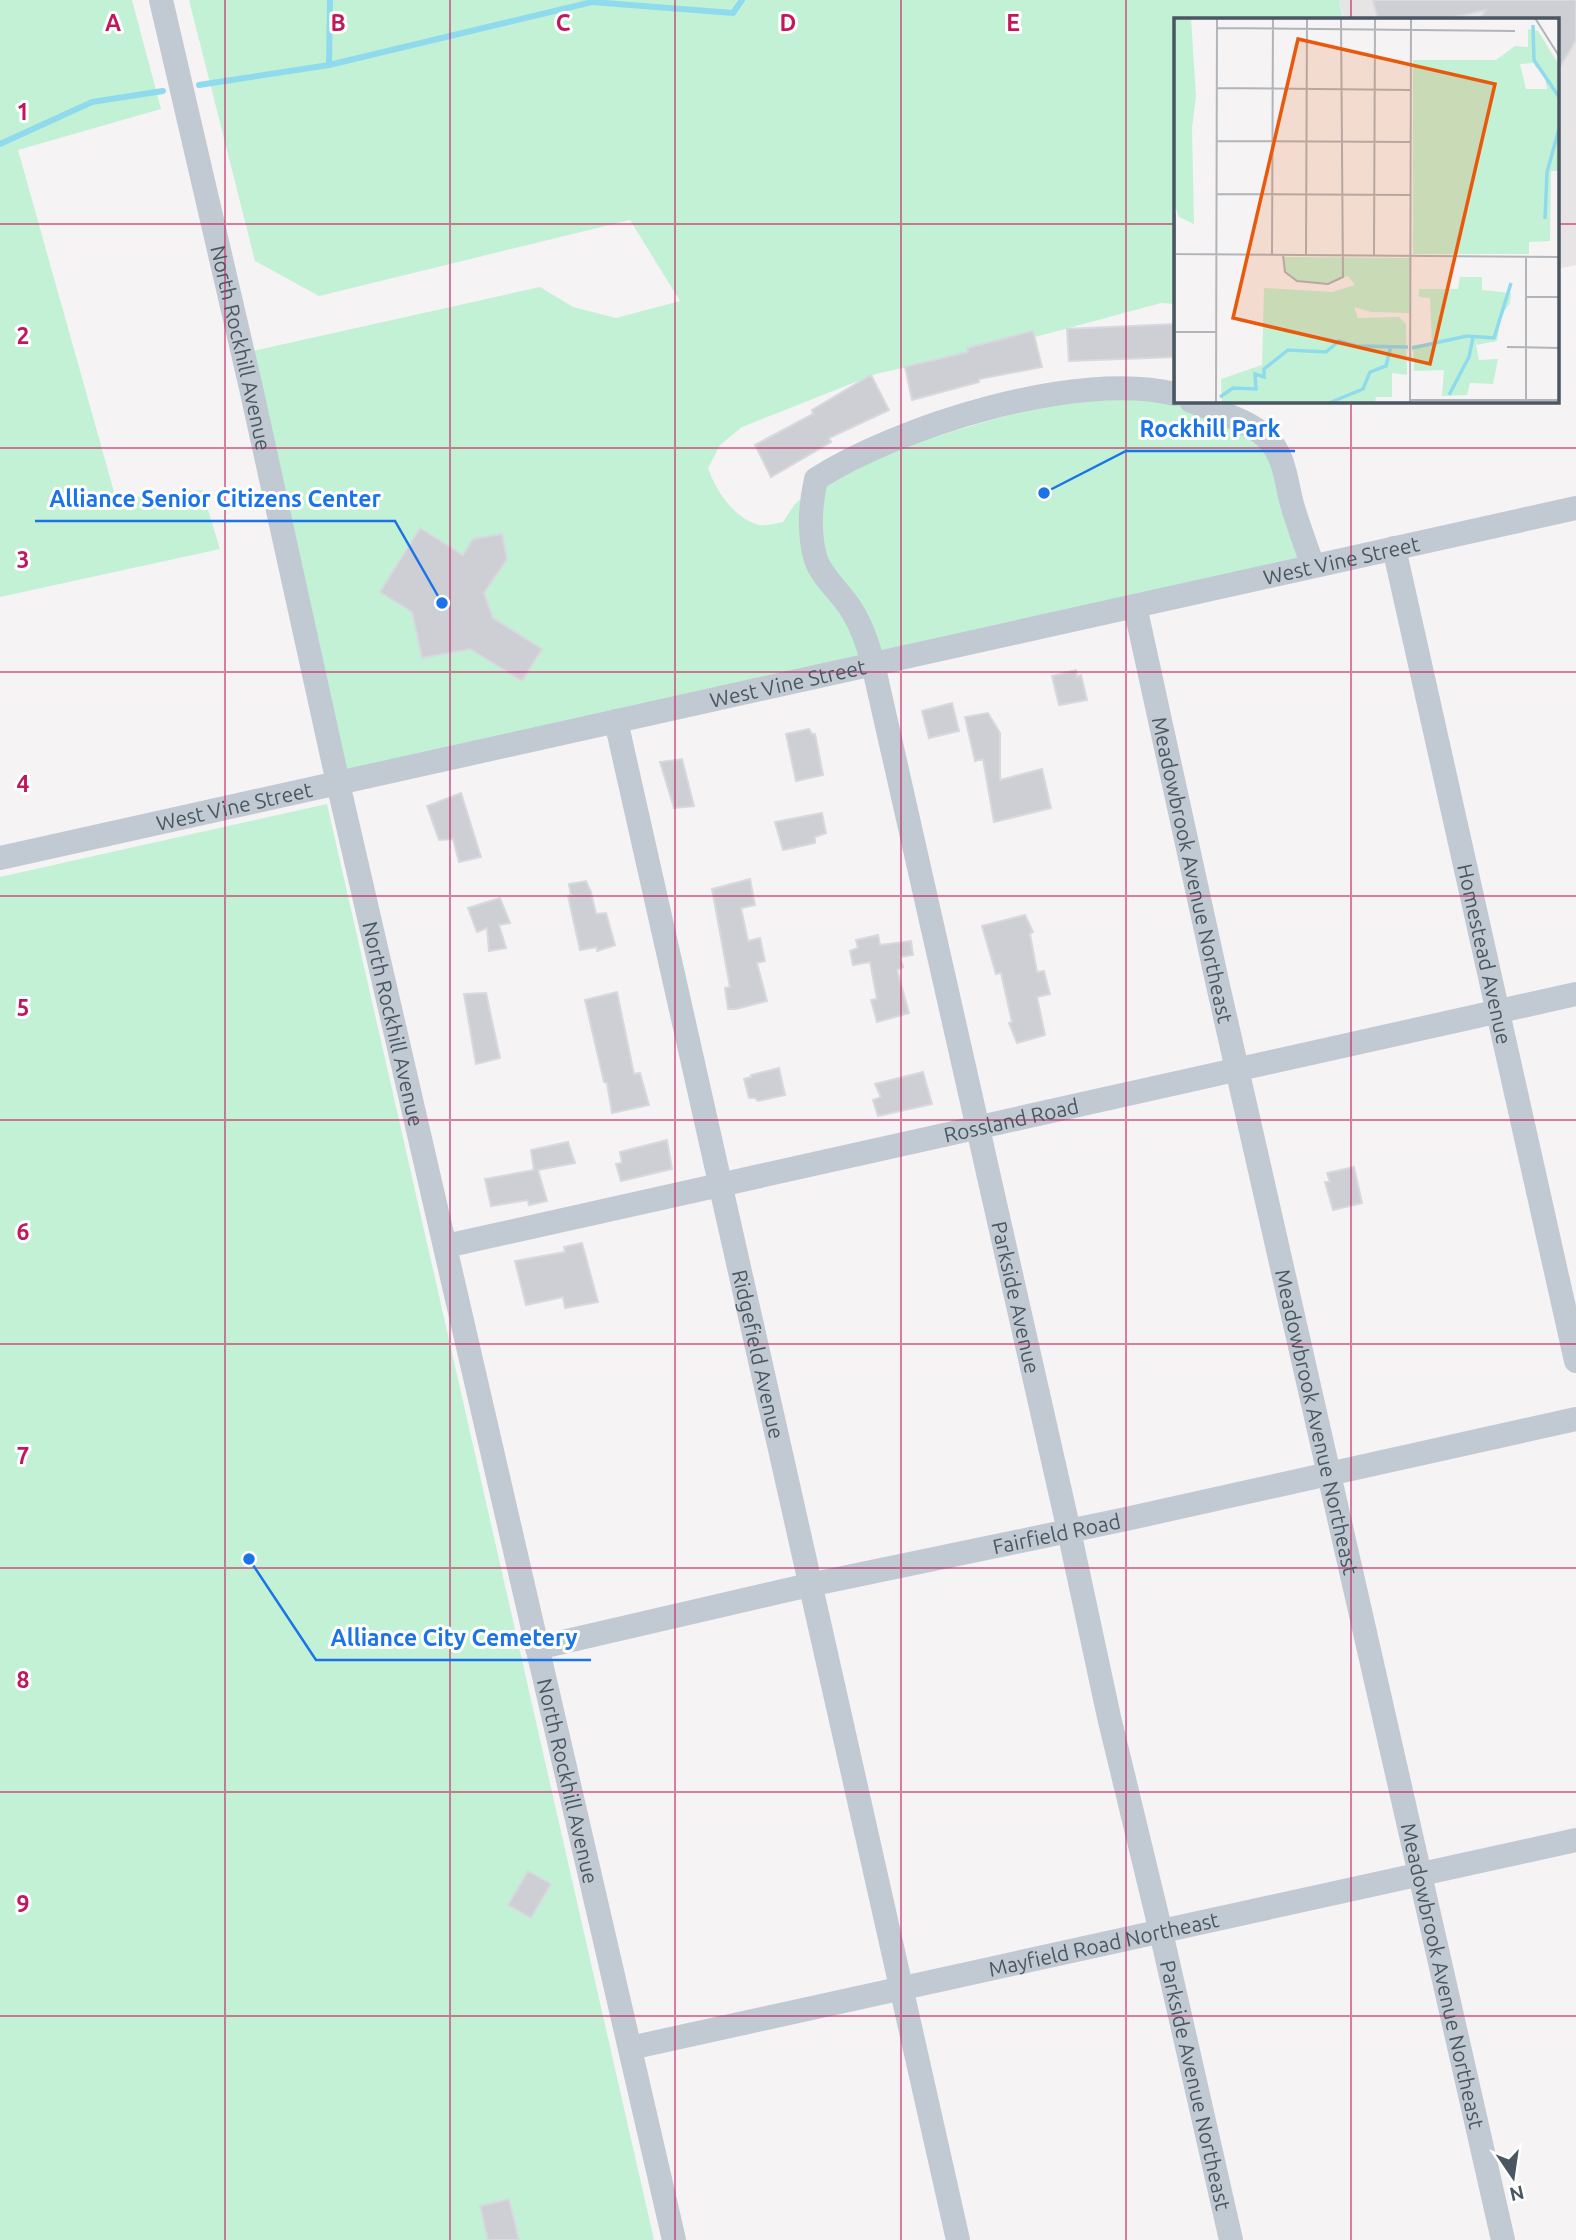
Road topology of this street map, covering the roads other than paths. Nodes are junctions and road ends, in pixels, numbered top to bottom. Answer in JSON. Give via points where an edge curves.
{"nodes":[{"id":1,"x":161,"y":0,"type":"edge"},
{"id":2,"x":1174,"y":394,"type":"edge"},
{"id":3,"x":1193,"y":402,"type":"edge"},
{"id":4,"x":1576,"y":508,"type":"edge"},
{"id":5,"x":1394,"y":548,"type":"junction"},
{"id":6,"x":1313,"y":566,"type":"junction"},
{"id":7,"x":1135,"y":606,"type":"junction"},
{"id":8,"x":873,"y":664,"type":"junction"},
{"id":9,"x":616,"y":721,"type":"junction"},
{"id":10,"x":338,"y":783,"type":"junction"},
{"id":11,"x":0,"y":858,"type":"edge"},
{"id":12,"x":1576,"y":994,"type":"edge"},
{"id":13,"x":1497,"y":1011,"type":"junction"},
{"id":14,"x":1238,"y":1071,"type":"junction"},
{"id":15,"x":978,"y":1129,"type":"junction"},
{"id":16,"x":720,"y":1186,"type":"junction"},
{"id":17,"x":446,"y":1246,"type":"junction"},
{"id":18,"x":1576,"y":1361,"type":"edge"},
{"id":19,"x":1576,"y":1419,"type":"edge"},
{"id":20,"x":1328,"y":1474,"type":"junction"},
{"id":21,"x":1069,"y":1531,"type":"junction"},
{"id":22,"x":809,"y":1585,"type":"junction"},
{"id":23,"x":537,"y":1648,"type":"junction"},
{"id":24,"x":1576,"y":1840,"type":"edge"},
{"id":25,"x":1419,"y":1875,"type":"junction"},
{"id":26,"x":1161,"y":1932,"type":"junction"},
{"id":27,"x":900,"y":1989,"type":"junction"},
{"id":28,"x":630,"y":2048,"type":"junction"},
{"id":29,"x":674,"y":2240,"type":"edge"},
{"id":30,"x":958,"y":2240,"type":"edge"},
{"id":31,"x":1230,"y":2240,"type":"edge"},
{"id":32,"x":1503,"y":2240,"type":"edge"}],
"edges":[{"from":1,"to":10,"type":"street","name":"North Rockhill Avenue"},
{"from":2,"to":8,"type":"street","name":"Parkside Avenue","via":[[1144,390],[1053,394],[921,428],[859,454],[816,479],[811,535],[817,562],[852,610]]},
{"from":3,"to":6,"type":"street","via":[[1251,428],[1275,448]]},
{"from":4,"to":5,"type":"street","name":"West Vine Street"},
{"from":5,"to":6,"type":"street","name":"West Vine Street"},
{"from":5,"to":13,"type":"street","name":"Homestead Avenue"},
{"from":6,"to":7,"type":"street","name":"West Vine Street"},
{"from":7,"to":8,"type":"street","name":"West Vine Street"},
{"from":7,"to":14,"type":"street","name":"Meadowbrook Avenue Northeast"},
{"from":8,"to":9,"type":"street","name":"West Vine Street"},
{"from":8,"to":15,"type":"street","name":"Parkside Avenue"},
{"from":9,"to":10,"type":"street","name":"West Vine Street"},
{"from":9,"to":16,"type":"street","name":"Ridgefield Avenue"},
{"from":10,"to":11,"type":"street","name":"West Vine Street"},
{"from":10,"to":17,"type":"street","name":"North Rockhill Avenue"},
{"from":12,"to":13,"type":"street","name":"Rossland Road"},
{"from":13,"to":14,"type":"street","name":"Rossland Road"},
{"from":13,"to":18,"type":"street","name":"Homestead Avenue"},
{"from":14,"to":15,"type":"street","name":"Rossland Road"},
{"from":14,"to":20,"type":"street","name":"Meadowbrook Avenue Northeast"},
{"from":15,"to":16,"type":"street","name":"Rossland Road"},
{"from":15,"to":21,"type":"street","name":"Parkside Avenue"},
{"from":16,"to":17,"type":"street","name":"Rossland Road"},
{"from":16,"to":22,"type":"street","name":"Ridgefield Avenue"},
{"from":17,"to":23,"type":"street","name":"North Rockhill Avenue"},
{"from":19,"to":20,"type":"street","name":"Fairfield Road"},
{"from":20,"to":21,"type":"street","name":"Fairfield Road"},
{"from":20,"to":25,"type":"street","name":"Meadowbrook Avenue Northeast"},
{"from":21,"to":22,"type":"street","name":"Fairfield Road"},
{"from":21,"to":26,"type":"street","name":"Parkside Avenue"},
{"from":22,"to":23,"type":"street","name":"Fairfield Road"},
{"from":22,"to":27,"type":"street","name":"Ridgefield Avenue"},
{"from":23,"to":28,"type":"street","name":"North Rockhill Avenue"},
{"from":24,"to":25,"type":"street","name":"Mayfield Road Northeast"},
{"from":25,"to":26,"type":"street","name":"Mayfield Road Northeast"},
{"from":25,"to":32,"type":"street","name":"Meadowbrook Avenue Northeast"},
{"from":26,"to":27,"type":"street","name":"Mayfield Road Northeast"},
{"from":26,"to":31,"type":"street","name":"Parkside Avenue Northeast"},
{"from":27,"to":28,"type":"street","name":"Mayfield Road Northeast"},
{"from":27,"to":30,"type":"street","name":"Ridgefield Avenue"},
{"from":28,"to":29,"type":"street","name":"North Rockhill Avenue"}]}
